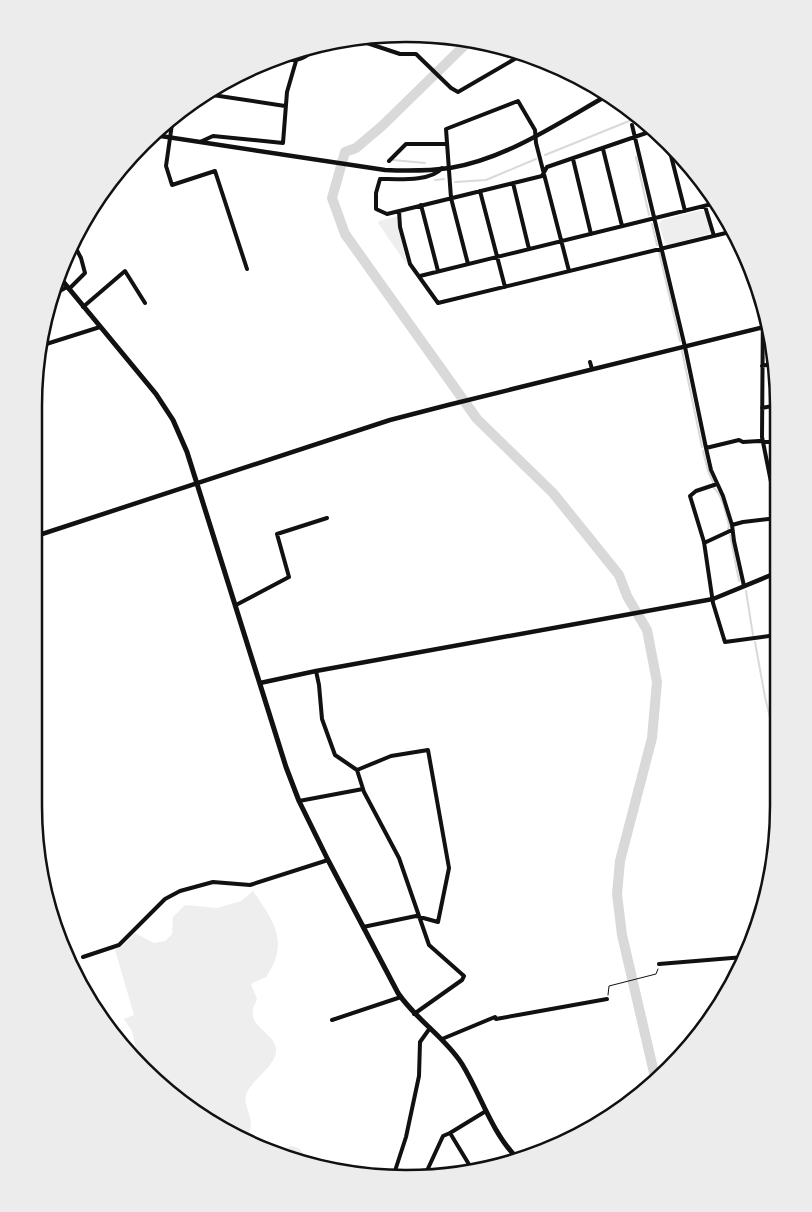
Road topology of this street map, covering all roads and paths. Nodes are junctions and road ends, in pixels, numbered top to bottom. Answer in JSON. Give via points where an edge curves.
{"nodes":[{"id":1,"x":371,"y":44,"type":"edge"},
{"id":2,"x":303,"y":58,"type":"edge"},
{"id":3,"x":514,"y":59,"type":"edge"},
{"id":4,"x":296,"y":61,"type":"joint"},
{"id":5,"x":217,"y":96,"type":"edge"},
{"id":6,"x":601,"y":99,"type":"edge"},
{"id":7,"x":285,"y":106,"type":"junction"},
{"id":8,"x":632,"y":125,"type":"dead end"},
{"id":9,"x":171,"y":129,"type":"edge"},
{"id":10,"x":646,"y":133,"type":"edge"},
{"id":11,"x":163,"y":136,"type":"edge"},
{"id":12,"x":536,"y":136,"type":"junction"},
{"id":13,"x":170,"y":137,"type":"junction"},
{"id":14,"x":635,"y":137,"type":"junction"},
{"id":15,"x":198,"y":142,"type":"junction"},
{"id":16,"x":447,"y":144,"type":"junction"},
{"id":17,"x":603,"y":149,"type":"junction"},
{"id":18,"x":672,"y":158,"type":"edge"},
{"id":19,"x":573,"y":159,"type":"junction"},
{"id":20,"x":389,"y":161,"type":"dead end"},
{"id":21,"x":442,"y":168,"type":"junction"},
{"id":22,"x":448,"y":168,"type":"junction"},
{"id":23,"x":544,"y":172,"type":"junction"},
{"id":24,"x":513,"y":183,"type":"junction"},
{"id":25,"x":480,"y":191,"type":"junction"},
{"id":26,"x":451,"y":198,"type":"junction"},
{"id":27,"x":421,"y":205,"type":"junction"},
{"id":28,"x":708,"y":205,"type":"edge"},
{"id":29,"x":705,"y":206,"type":"junction"},
{"id":30,"x":399,"y":211,"type":"junction"},
{"id":31,"x":685,"y":211,"type":"junction"},
{"id":32,"x":655,"y":218,"type":"junction"},
{"id":33,"x":622,"y":226,"type":"junction"},
{"id":34,"x":726,"y":233,"type":"edge"},
{"id":35,"x":592,"y":234,"type":"junction"},
{"id":36,"x":714,"y":236,"type":"junction"},
{"id":37,"x":561,"y":241,"type":"junction"},
{"id":38,"x":529,"y":249,"type":"junction"},
{"id":39,"x":662,"y":249,"type":"junction"},
{"id":40,"x":77,"y":251,"type":"edge"},
{"id":41,"x":497,"y":257,"type":"junction"},
{"id":42,"x":468,"y":264,"type":"junction"},
{"id":43,"x":248,"y":269,"type":"dead end"},
{"id":44,"x":438,"y":271,"type":"junction"},
{"id":45,"x":569,"y":271,"type":"junction"},
{"id":46,"x":420,"y":276,"type":"junction"},
{"id":47,"x":64,"y":283,"type":"edge"},
{"id":48,"x":505,"y":287,"type":"junction"},
{"id":49,"x":68,"y":288,"type":"junction"},
{"id":50,"x":61,"y":291,"type":"edge"},
{"id":51,"x":146,"y":303,"type":"dead end"},
{"id":52,"x":83,"y":307,"type":"junction"},
{"id":53,"x":100,"y":327,"type":"junction"},
{"id":54,"x":761,"y":327,"type":"edge"},
{"id":55,"x":48,"y":343,"type":"edge"},
{"id":56,"x":764,"y":344,"type":"edge"},
{"id":57,"x":685,"y":347,"type":"junction"},
{"id":58,"x":590,"y":362,"type":"dead end"},
{"id":59,"x":767,"y":365,"type":"edge"},
{"id":60,"x":762,"y":366,"type":"junction"},
{"id":61,"x":592,"y":369,"type":"junction"},
{"id":62,"x":770,"y":406,"type":"edge"},
{"id":63,"x":762,"y":408,"type":"junction"},
{"id":64,"x":762,"y":441,"type":"junction"},
{"id":65,"x":770,"y":442,"type":"edge"},
{"id":66,"x":706,"y":448,"type":"junction"},
{"id":67,"x":770,"y":479,"type":"edge"},
{"id":68,"x":197,"y":483,"type":"junction"},
{"id":69,"x":717,"y":484,"type":"junction"},
{"id":70,"x":327,"y":518,"type":"dead end"},
{"id":71,"x":770,"y":519,"type":"edge"},
{"id":72,"x":732,"y":528,"type":"junction"},
{"id":73,"x":42,"y":534,"type":"edge"},
{"id":74,"x":704,"y":543,"type":"junction"},
{"id":75,"x":770,"y":575,"type":"edge"},
{"id":76,"x":744,"y":586,"type":"junction"},
{"id":77,"x":713,"y":599,"type":"junction"},
{"id":78,"x":236,"y":605,"type":"junction"},
{"id":79,"x":770,"y":636,"type":"edge"},
{"id":80,"x":316,"y":671,"type":"junction"},
{"id":81,"x":260,"y":683,"type":"junction"},
{"id":82,"x":357,"y":770,"type":"junction"},
{"id":83,"x":363,"y":789,"type":"junction"},
{"id":84,"x":299,"y":801,"type":"junction"},
{"id":85,"x":328,"y":860,"type":"junction"},
{"id":86,"x":419,"y":916,"type":"junction"},
{"id":87,"x":363,"y":926,"type":"junction"},
{"id":88,"x":84,"y":957,"type":"dead end"},
{"id":89,"x":736,"y":958,"type":"edge"},
{"id":90,"x":659,"y":964,"type":"joint"},
{"id":91,"x":401,"y":997,"type":"junction"},
{"id":92,"x":607,"y":999,"type":"joint"},
{"id":93,"x":414,"y":1014,"type":"junction"},
{"id":94,"x":332,"y":1020,"type":"dead end"},
{"id":95,"x":430,"y":1028,"type":"junction"},
{"id":96,"x":442,"y":1040,"type":"junction"},
{"id":97,"x":486,"y":1111,"type":"junction"},
{"id":98,"x":450,"y":1133,"type":"junction"},
{"id":99,"x":513,"y":1153,"type":"edge"},
{"id":100,"x":469,"y":1164,"type":"edge"},
{"id":101,"x":428,"y":1167,"type":"edge"},
{"id":102,"x":395,"y":1170,"type":"edge"}],
"edges":[{"from":1,"to":3,"type":"street","via":[[400,54],[416,54],[458,92]]},
{"from":2,"to":4,"type":"street"},
{"from":4,"to":7,"type":"street"},
{"from":5,"to":7,"type":"street"},
{"from":6,"to":12,"type":"street"},
{"from":7,"to":15,"type":"street","via":[[283,143],[213,136]]},
{"from":8,"to":14,"type":"street"},
{"from":9,"to":13,"type":"street"},
{"from":10,"to":14,"type":"street"},
{"from":11,"to":13,"type":"street"},
{"from":12,"to":16,"type":"street","via":[[518,101],[446,129]]},
{"from":12,"to":22,"type":"street","via":[[493,156]]},
{"from":12,"to":23,"type":"street"},
{"from":13,"to":15,"type":"street"},
{"from":13,"to":43,"type":"street","via":[[166,166],[172,185],[215,171]]},
{"from":14,"to":17,"type":"street"},
{"from":14,"to":32,"type":"street"},
{"from":15,"to":21,"type":"street","via":[[385,170]]},
{"from":16,"to":20,"type":"street","via":[[406,144]]},
{"from":16,"to":22,"type":"street"},
{"from":17,"to":19,"type":"street"},
{"from":17,"to":33,"type":"street"},
{"from":18,"to":31,"type":"street"},
{"from":19,"to":23,"type":"street","via":[[547,167]]},
{"from":19,"to":35,"type":"street"},
{"from":21,"to":22,"type":"street"},
{"from":21,"to":30,"type":"street","via":[[438,174],[427,177],[380,179],[376,209],[387,214]]},
{"from":22,"to":26,"type":"street"},
{"from":23,"to":24,"type":"street","via":[[542,176]]},
{"from":23,"to":37,"type":"street"},
{"from":24,"to":25,"type":"street"},
{"from":24,"to":38,"type":"street"},
{"from":25,"to":26,"type":"street"},
{"from":25,"to":41,"type":"street"},
{"from":26,"to":27,"type":"street"},
{"from":26,"to":42,"type":"street"},
{"from":27,"to":30,"type":"street"},
{"from":27,"to":44,"type":"street"},
{"from":28,"to":29,"type":"street"},
{"from":29,"to":31,"type":"street"},
{"from":29,"to":36,"type":"street"},
{"from":30,"to":46,"type":"street","via":[[410,264]]},
{"from":31,"to":32,"type":"street"},
{"from":32,"to":33,"type":"street"},
{"from":32,"to":39,"type":"street"},
{"from":33,"to":35,"type":"street"},
{"from":34,"to":36,"type":"street"},
{"from":35,"to":37,"type":"street"},
{"from":36,"to":39,"type":"street"},
{"from":37,"to":38,"type":"street"},
{"from":37,"to":45,"type":"street"},
{"from":38,"to":41,"type":"street"},
{"from":39,"to":45,"type":"street"},
{"from":39,"to":57,"type":"street"},
{"from":40,"to":49,"type":"street","via":[[85,273]]},
{"from":41,"to":42,"type":"street"},
{"from":41,"to":48,"type":"street"},
{"from":42,"to":44,"type":"street"},
{"from":44,"to":46,"type":"street"},
{"from":45,"to":48,"type":"street"},
{"from":46,"to":48,"type":"street","via":[[438,303]]},
{"from":47,"to":49,"type":"main road"},
{"from":49,"to":50,"type":"street"},
{"from":49,"to":52,"type":"main road"},
{"from":51,"to":52,"type":"street","via":[[125,271]]},
{"from":52,"to":53,"type":"main road"},
{"from":53,"to":55,"type":"street"},
{"from":53,"to":68,"type":"main road","via":[[166,409],[180,434]]},
{"from":54,"to":57,"type":"street"},
{"from":56,"to":60,"type":"street"},
{"from":57,"to":61,"type":"street"},
{"from":57,"to":66,"type":"street"},
{"from":58,"to":61,"type":"street"},
{"from":59,"to":60,"type":"street"},
{"from":60,"to":63,"type":"street"},
{"from":61,"to":68,"type":"street","via":[[448,404]]},
{"from":62,"to":63,"type":"street"},
{"from":63,"to":64,"type":"street"},
{"from":64,"to":65,"type":"street"},
{"from":64,"to":66,"type":"street","via":[[739,440]]},
{"from":64,"to":67,"type":"street"},
{"from":66,"to":69,"type":"street"},
{"from":68,"to":73,"type":"street"},
{"from":68,"to":78,"type":"main road"},
{"from":69,"to":72,"type":"street"},
{"from":69,"to":74,"type":"street","via":[[690,496]]},
{"from":70,"to":78,"type":"street","via":[[277,534],[288,577]]},
{"from":71,"to":72,"type":"street","via":[[743,522]]},
{"from":72,"to":74,"type":"street"},
{"from":72,"to":76,"type":"street"},
{"from":74,"to":77,"type":"street"},
{"from":75,"to":76,"type":"street"},
{"from":76,"to":77,"type":"street"},
{"from":77,"to":79,"type":"street","via":[[725,642]]},
{"from":77,"to":80,"type":"street"},
{"from":78,"to":81,"type":"main road"},
{"from":80,"to":81,"type":"street"},
{"from":80,"to":82,"type":"street","via":[[322,719],[335,755]]},
{"from":81,"to":84,"type":"main road"},
{"from":82,"to":83,"type":"street"},
{"from":82,"to":86,"type":"street","via":[[391,756],[428,750],[449,868],[438,922]]},
{"from":83,"to":84,"type":"street"},
{"from":83,"to":86,"type":"street","via":[[399,858]]},
{"from":84,"to":85,"type":"main road"},
{"from":85,"to":87,"type":"main road"},
{"from":85,"to":88,"type":"street","via":[[250,885],[222,881],[180,891],[165,899],[119,945]]},
{"from":86,"to":87,"type":"street"},
{"from":86,"to":93,"type":"street","via":[[429,945],[464,976]]},
{"from":87,"to":91,"type":"main road"},
{"from":89,"to":90,"type":"street"},
{"from":90,"to":92,"type":"path","via":[[656,974],[609,986]]},
{"from":91,"to":93,"type":"main road"},
{"from":91,"to":94,"type":"street"},
{"from":92,"to":96,"type":"street","via":[[495,1018]]},
{"from":93,"to":95,"type":"main road"},
{"from":95,"to":96,"type":"main road"},
{"from":95,"to":102,"type":"street","via":[[420,1042],[419,1076],[406,1137]]},
{"from":96,"to":97,"type":"main road","via":[[462,1064]]},
{"from":97,"to":98,"type":"street"},
{"from":97,"to":99,"type":"main road"},
{"from":98,"to":100,"type":"street"},
{"from":98,"to":101,"type":"street","via":[[443,1136]]}]}
